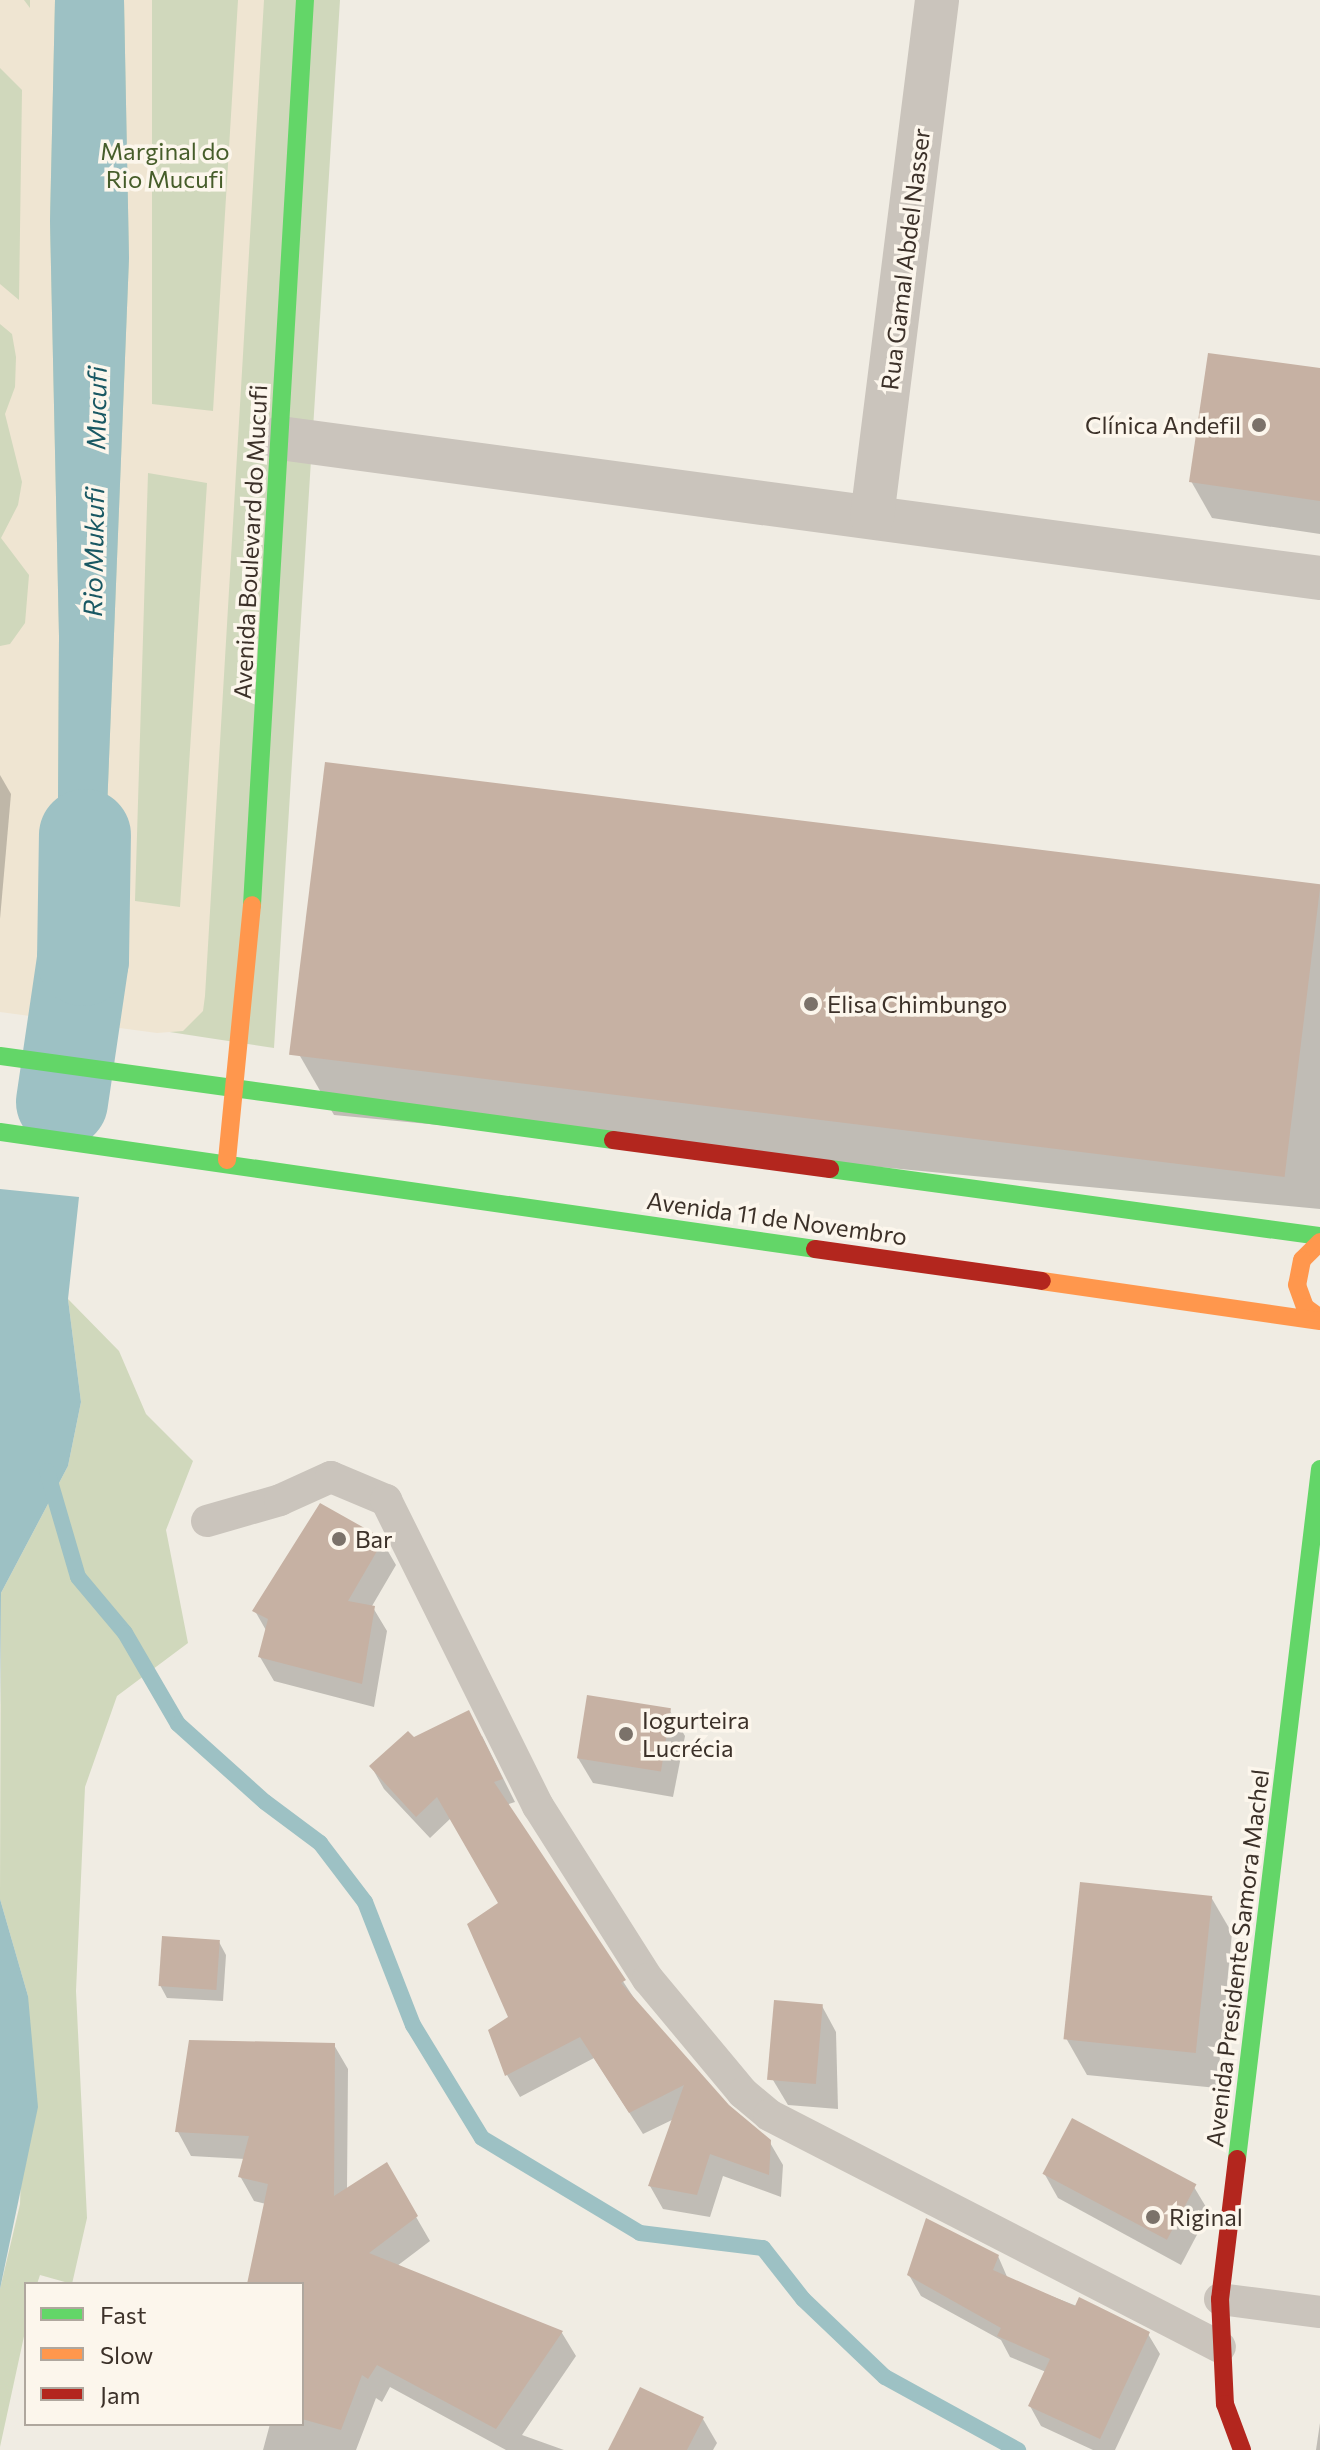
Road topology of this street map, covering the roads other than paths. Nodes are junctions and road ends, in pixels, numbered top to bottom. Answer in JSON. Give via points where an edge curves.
{"nodes":[{"id":1,"x":305,"y":0,"type":"edge"},
{"id":2,"x":937,"y":0,"type":"edge"},
{"id":3,"x":280,"y":438,"type":"junction"},
{"id":4,"x":872,"y":517,"type":"junction"},
{"id":5,"x":1320,"y":578,"type":"edge"},
{"id":6,"x":0,"y":1056,"type":"edge"},
{"id":7,"x":239,"y":1086,"type":"junction"},
{"id":8,"x":0,"y":1132,"type":"edge"},
{"id":9,"x":227,"y":1160,"type":"junction"},
{"id":10,"x":1320,"y":1236,"type":"edge"},
{"id":11,"x":1320,"y":1242,"type":"edge"},
{"id":12,"x":1320,"y":1320,"type":"edge"},
{"id":13,"x":1320,"y":1469,"type":"edge"},
{"id":14,"x":207,"y":1521,"type":"dead end"},
{"id":15,"x":1220,"y":2299,"type":"junction"},
{"id":16,"x":1320,"y":2312,"type":"edge"},
{"id":17,"x":1220,"y":2347,"type":"junction"},
{"id":18,"x":1242,"y":2450,"type":"edge"}],
"edges":[{"from":1,"to":3,"type":"street","name":"Avenida Boulevard do Mucufi"},
{"from":2,"to":4,"type":"street","name":"Rua Gamal Abdel Nasser"},
{"from":3,"to":4,"type":"street"},
{"from":3,"to":7,"type":"street","name":"Avenida Boulevard do Mucufi"},
{"from":4,"to":5,"type":"street"},
{"from":6,"to":7,"type":"street"},
{"from":7,"to":9,"type":"street"},
{"from":7,"to":10,"type":"street"},
{"from":8,"to":9,"type":"street","name":"Avenida 11 de Novembro"},
{"from":9,"to":12,"type":"street","name":"Avenida 11 de Novembro"},
{"from":11,"to":12,"type":"street","name":"Avenida 11 de Novembro","via":[[1297,1273],[1299,1296]]},
{"from":13,"to":15,"type":"street","name":"Avenida Presidente Samora Machel"},
{"from":14,"to":17,"type":"lane","via":[[280,1500],[331,1477],[386,1500],[538,1806],[648,1979],[743,2093],[769,2115]]},
{"from":15,"to":16,"type":"lane"},
{"from":15,"to":17,"type":"street","name":"Avenida Presidente Samora Machel"},
{"from":17,"to":18,"type":"street","name":"Avenida Presidente Samora Machel","via":[[1225,2404]]}]}
